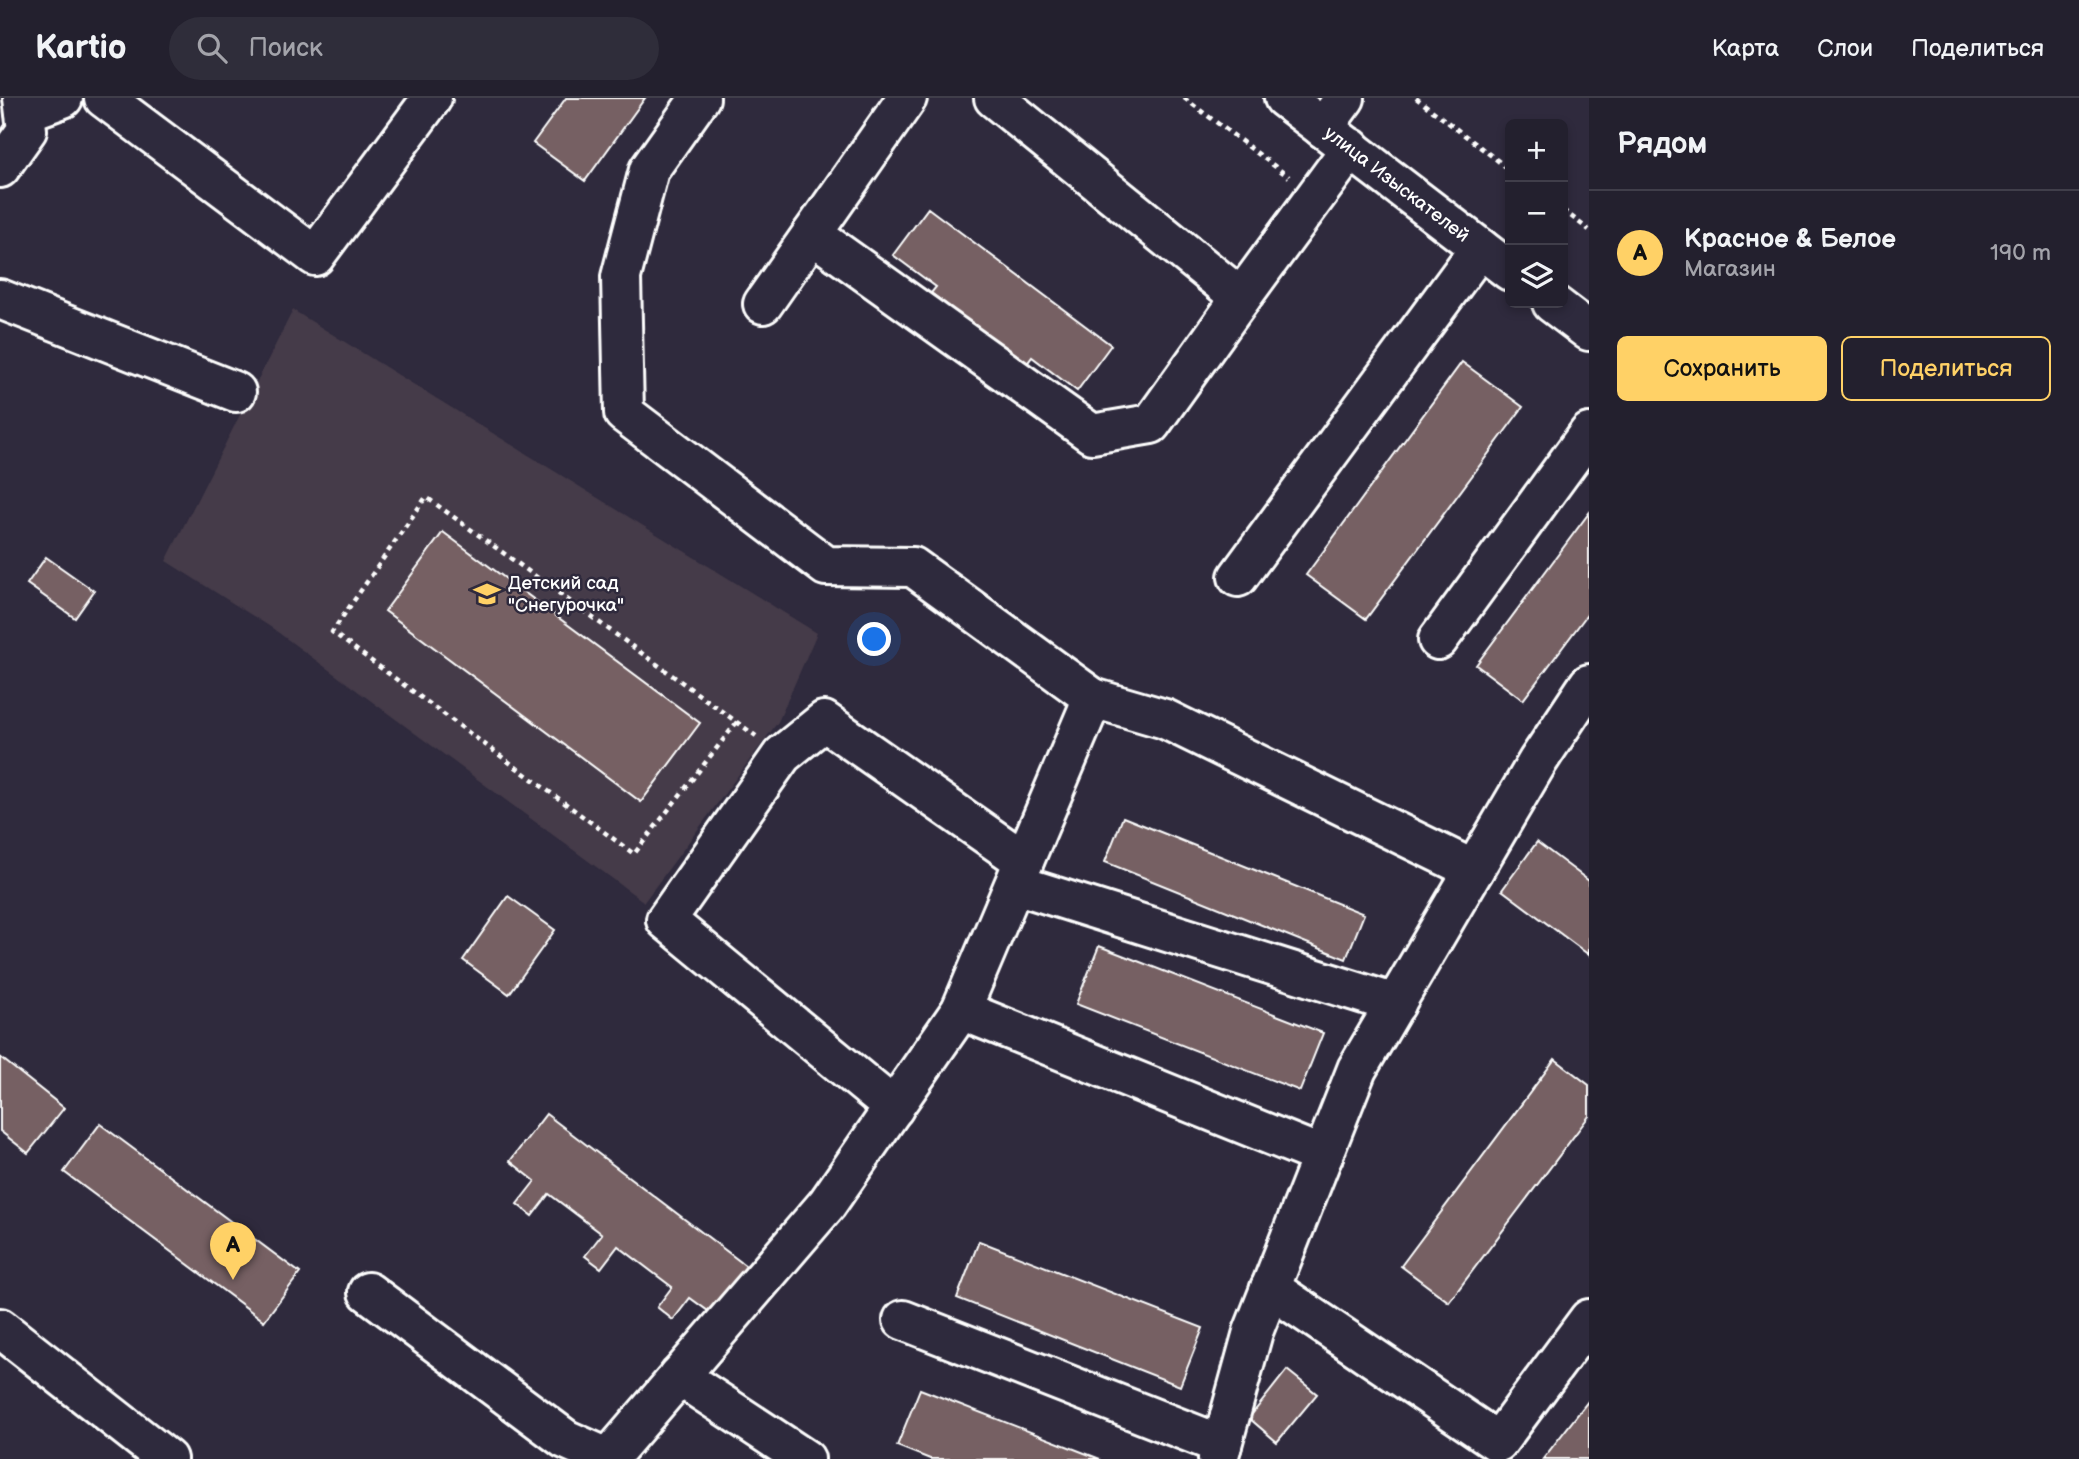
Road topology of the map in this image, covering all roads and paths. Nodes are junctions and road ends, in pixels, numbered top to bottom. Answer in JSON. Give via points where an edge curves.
{"nodes":[{"id":1,"x":63,"y":98,"type":"edge"},
{"id":2,"x":104,"y":98,"type":"edge"},
{"id":3,"x":432,"y":98,"type":"edge"},
{"id":4,"x":700,"y":98,"type":"edge"},
{"id":5,"x":906,"y":98,"type":"edge"},
{"id":6,"x":994,"y":98,"type":"edge"},
{"id":7,"x":1184,"y":98,"type":"edge"},
{"id":8,"x":1284,"y":98,"type":"edge"},
{"id":9,"x":1416,"y":98,"type":"edge"},
{"id":10,"x":24,"y":105,"type":"edge"},
{"id":11,"x":1339,"y":125,"type":"edge"},
{"id":12,"x":1505,"y":166,"type":"edge"},
{"id":13,"x":0,"y":168,"type":"edge"},
{"id":14,"x":1315,"y":197,"type":"junction"},
{"id":15,"x":1568,"y":214,"type":"edge"},
{"id":16,"x":1589,"y":230,"type":"edge"},
{"id":17,"x":812,"y":234,"type":"junction"},
{"id":18,"x":1480,"y":248,"type":"junction"},
{"id":19,"x":1505,"y":267,"type":"edge"},
{"id":20,"x":1241,"y":298,"type":"junction"},
{"id":21,"x":0,"y":299,"type":"edge"},
{"id":22,"x":763,"y":304,"type":"dead end"},
{"id":23,"x":1559,"y":308,"type":"edge"},
{"id":24,"x":1589,"y":331,"type":"edge"},
{"id":25,"x":236,"y":392,"type":"dead end"},
{"id":26,"x":1589,"y":433,"type":"edge"},
{"id":27,"x":1238,"y":577,"type":"dead end"},
{"id":28,"x":1438,"y":640,"type":"dead end"},
{"id":29,"x":1589,"y":684,"type":"edge"},
{"id":30,"x":1093,"y":698,"type":"junction"},
{"id":31,"x":737,"y":722,"type":"junction"},
{"id":32,"x":782,"y":755,"type":"junction"},
{"id":33,"x":1474,"y":870,"type":"junction"},
{"id":34,"x":1019,"y":873,"type":"junction"},
{"id":35,"x":1395,"y":1004,"type":"junction"},
{"id":36,"x":961,"y":1010,"type":"junction"},
{"id":37,"x":894,"y":1108,"type":"junction"},
{"id":38,"x":1323,"y":1156,"type":"junction"},
{"id":39,"x":1270,"y":1288,"type":"junction"},
{"id":40,"x":368,"y":1292,"type":"dead end"},
{"id":41,"x":1589,"y":1319,"type":"edge"},
{"id":42,"x":903,"y":1320,"type":"dead end"},
{"id":43,"x":0,"y":1328,"type":"edge"},
{"id":44,"x":679,"y":1376,"type":"junction"},
{"id":45,"x":1220,"y":1452,"type":"edge"},
{"id":46,"x":167,"y":1459,"type":"edge"},
{"id":47,"x":609,"y":1459,"type":"edge"},
{"id":48,"x":806,"y":1459,"type":"edge"}],
"edges":[{"from":1,"to":10,"type":"street"},
{"from":2,"to":3,"type":"street","via":[[315,256]]},
{"from":4,"to":30,"type":"street","via":[[649,170],[621,277],[624,413],[826,566],[913,567]]},
{"from":5,"to":17,"type":"street"},
{"from":6,"to":20,"type":"street"},
{"from":7,"to":14,"type":"path"},
{"from":8,"to":11,"type":"street","name":"улица Изыскателей"},
{"from":9,"to":12,"type":"path"},
{"from":10,"to":13,"type":"street","via":[[27,131]]},
{"from":11,"to":14,"type":"street"},
{"from":11,"to":18,"type":"street","name":"улица Изыскателей"},
{"from":14,"to":20,"type":"street"},
{"from":15,"to":16,"type":"path"},
{"from":17,"to":20,"type":"street","via":[[1092,434],[1151,424]]},
{"from":17,"to":22,"type":"street"},
{"from":18,"to":19,"type":"street","name":"улица Изыскателей"},
{"from":18,"to":27,"type":"street"},
{"from":21,"to":25,"type":"street"},
{"from":23,"to":24,"type":"street"},
{"from":26,"to":28,"type":"street"},
{"from":29,"to":33,"type":"street"},
{"from":30,"to":33,"type":"street","via":[[1165,719]]},
{"from":30,"to":34,"type":"street"},
{"from":31,"to":31,"type":"path","via":[[426,497],[331,632],[634,854]]},
{"from":31,"to":32,"type":"path"},
{"from":32,"to":34,"type":"street","via":[[824,721]]},
{"from":32,"to":37,"type":"street","via":[[666,920]]},
{"from":33,"to":35,"type":"street"},
{"from":34,"to":35,"type":"street"},
{"from":34,"to":36,"type":"street"},
{"from":35,"to":38,"type":"street","via":[[1357,1069]]},
{"from":36,"to":37,"type":"street"},
{"from":36,"to":38,"type":"street"},
{"from":37,"to":44,"type":"street","via":[[827,1204]]},
{"from":38,"to":39,"type":"street"},
{"from":39,"to":41,"type":"street","via":[[1498,1442]]},
{"from":39,"to":45,"type":"street"},
{"from":40,"to":47,"type":"street","via":[[565,1439]]},
{"from":42,"to":45,"type":"street"},
{"from":43,"to":46,"type":"street"},
{"from":44,"to":47,"type":"street"},
{"from":44,"to":48,"type":"street"}]}
